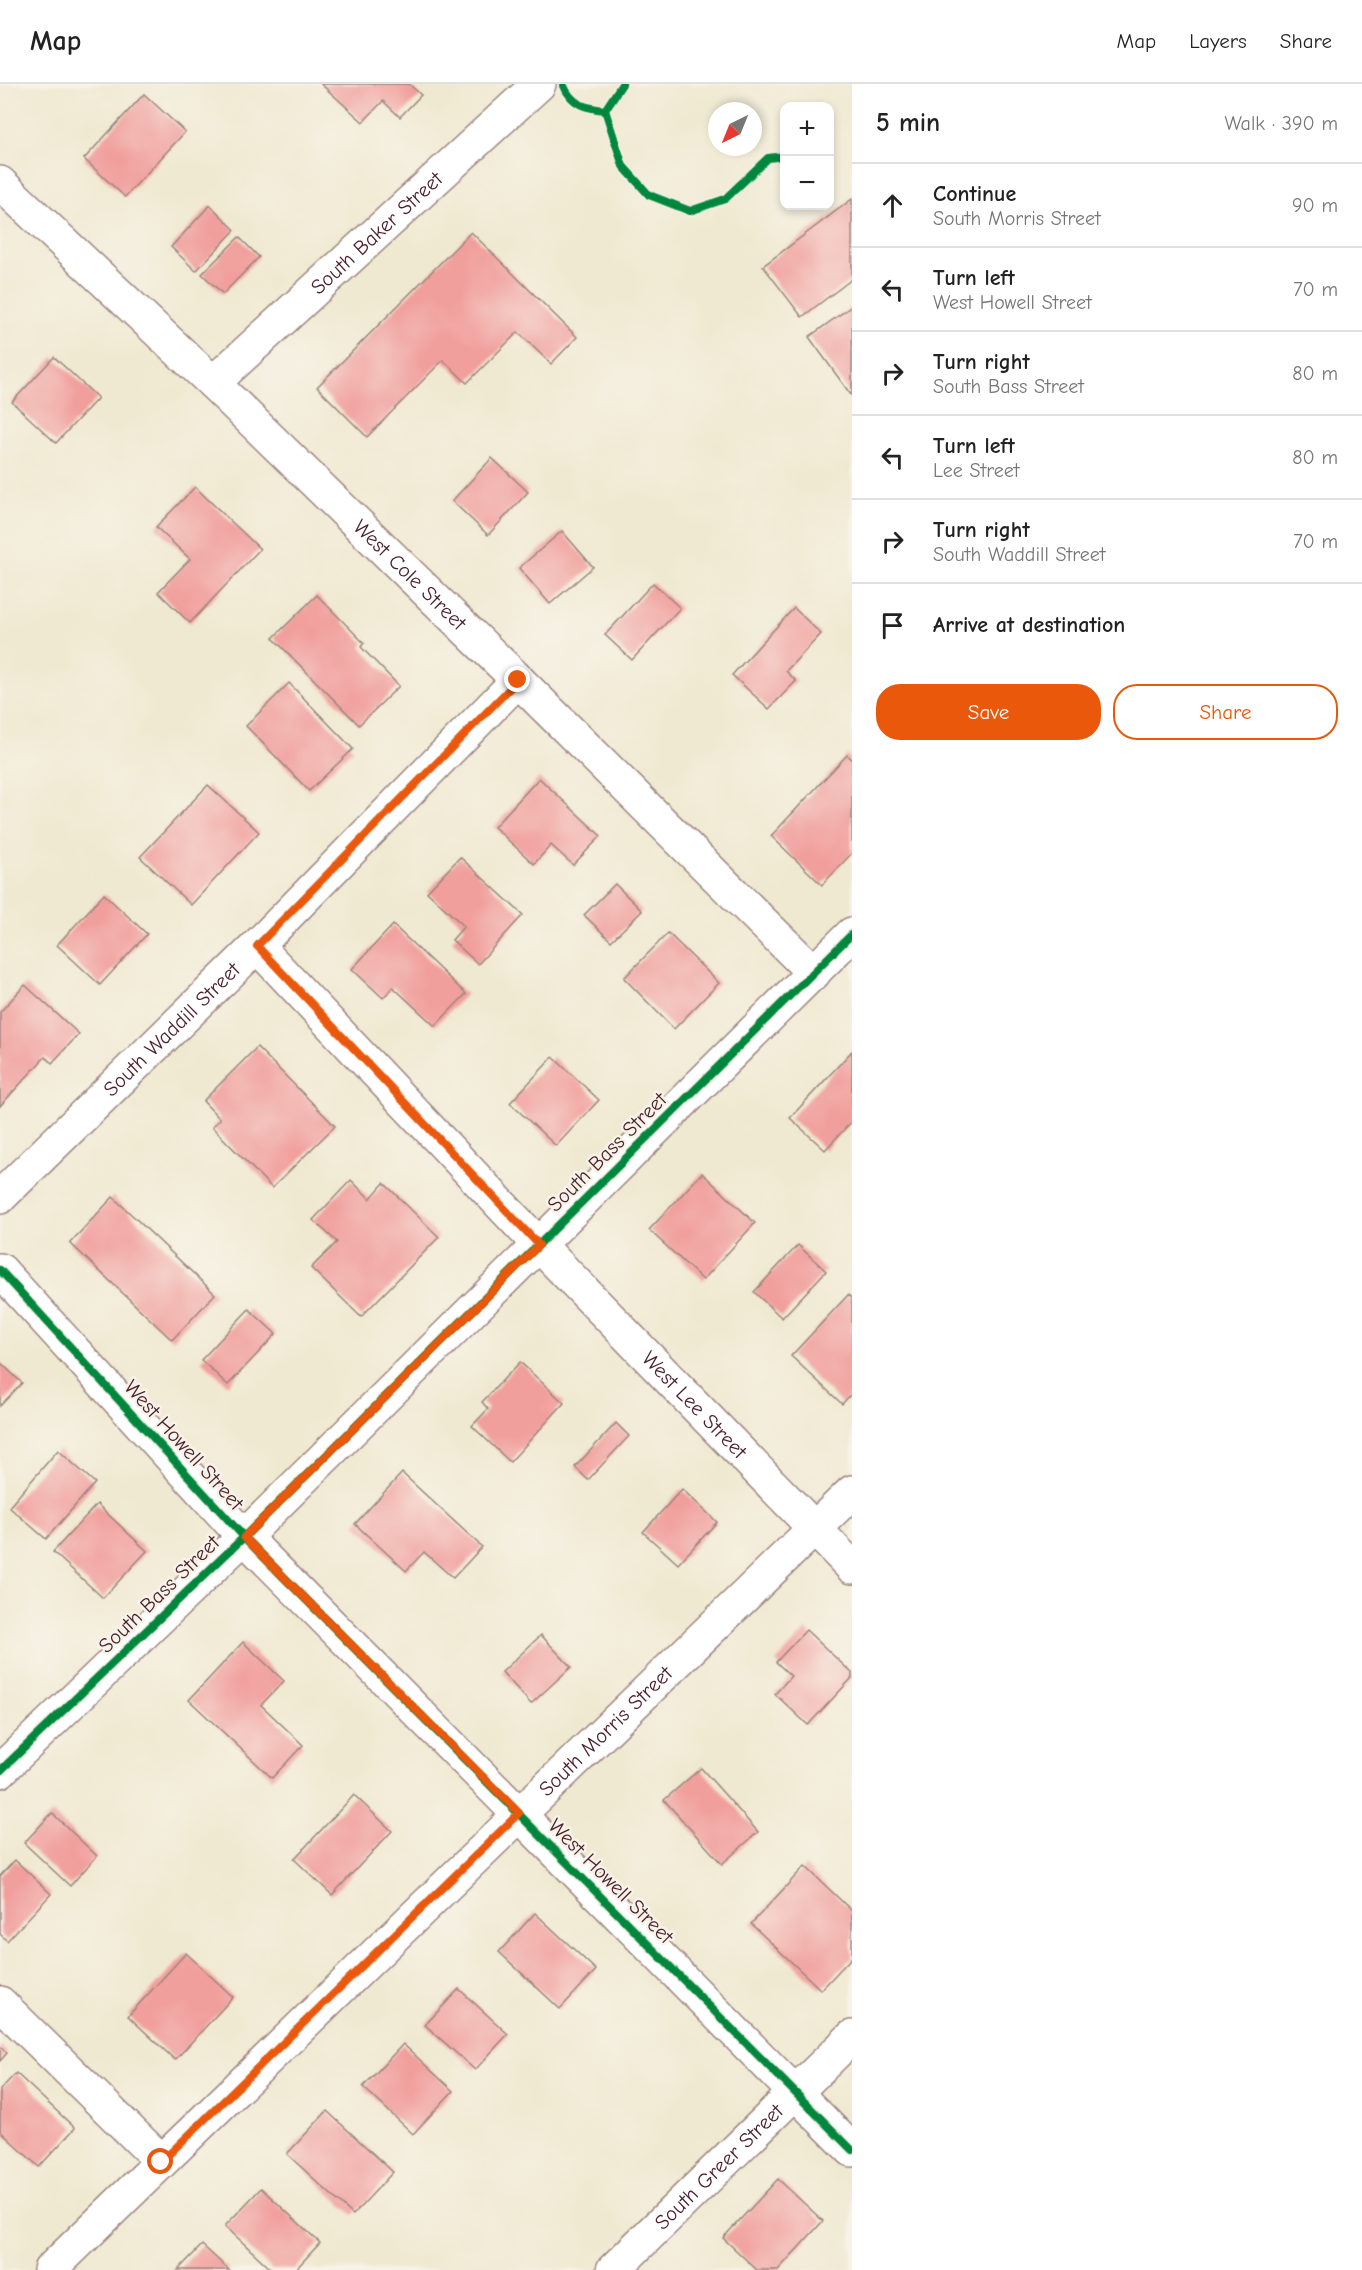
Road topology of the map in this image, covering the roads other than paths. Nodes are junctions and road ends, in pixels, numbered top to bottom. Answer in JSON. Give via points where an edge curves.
{"nodes":[{"id":1,"x":539,"y":84,"type":"edge"},
{"id":2,"x":0,"y":183,"type":"edge"},
{"id":3,"x":213,"y":383,"type":"junction"},
{"id":4,"x":518,"y":680,"type":"junction"},
{"id":5,"x":852,"y":934,"type":"edge"},
{"id":6,"x":257,"y":946,"type":"junction"},
{"id":7,"x":813,"y":973,"type":"junction"},
{"id":8,"x":0,"y":1197,"type":"edge"},
{"id":9,"x":539,"y":1245,"type":"junction"},
{"id":10,"x":0,"y":1270,"type":"edge"},
{"id":11,"x":852,"y":1492,"type":"edge"},
{"id":12,"x":814,"y":1529,"type":"junction"},
{"id":13,"x":244,"y":1537,"type":"junction"},
{"id":14,"x":852,"y":1567,"type":"edge"},
{"id":15,"x":0,"y":1771,"type":"edge"},
{"id":16,"x":519,"y":1813,"type":"junction"},
{"id":17,"x":0,"y":2003,"type":"edge"},
{"id":18,"x":852,"y":2037,"type":"edge"},
{"id":19,"x":795,"y":2091,"type":"junction"},
{"id":20,"x":852,"y":2150,"type":"edge"},
{"id":21,"x":161,"y":2162,"type":"junction"},
{"id":22,"x":50,"y":2270,"type":"edge"},
{"id":23,"x":613,"y":2270,"type":"edge"}],
"edges":[{"from":1,"to":3,"type":"street","name":"South Baker Street"},
{"from":2,"to":3,"type":"street","name":"West Cole Street"},
{"from":3,"to":4,"type":"street","name":"West Cole Street"},
{"from":4,"to":6,"type":"street","name":"South Waddill Street"},
{"from":4,"to":7,"type":"street","name":"West Cole Street"},
{"from":5,"to":7,"type":"street","name":"South Bass Street"},
{"from":6,"to":8,"type":"street","name":"South Waddill Street"},
{"from":6,"to":9,"type":"street","name":"West Lee Street"},
{"from":7,"to":9,"type":"street","name":"South Bass Street"},
{"from":9,"to":12,"type":"street","name":"West Lee Street"},
{"from":9,"to":13,"type":"street","name":"South Bass Street"},
{"from":10,"to":13,"type":"street","name":"West Howell Street"},
{"from":11,"to":12,"type":"street","name":"South Morris Street"},
{"from":12,"to":14,"type":"street","name":"West Lee Street"},
{"from":12,"to":16,"type":"street","name":"South Morris Street"},
{"from":13,"to":15,"type":"street","name":"South Bass Street"},
{"from":13,"to":16,"type":"street","name":"West Howell Street"},
{"from":16,"to":19,"type":"street","name":"West Howell Street"},
{"from":16,"to":21,"type":"street","name":"South Morris Street"},
{"from":17,"to":21,"type":"street"},
{"from":18,"to":19,"type":"street","name":"South Greer Street"},
{"from":19,"to":20,"type":"street","name":"West Howell Street"},
{"from":19,"to":23,"type":"street","name":"South Greer Street"},
{"from":21,"to":22,"type":"street","name":"South Morris Street"}]}
